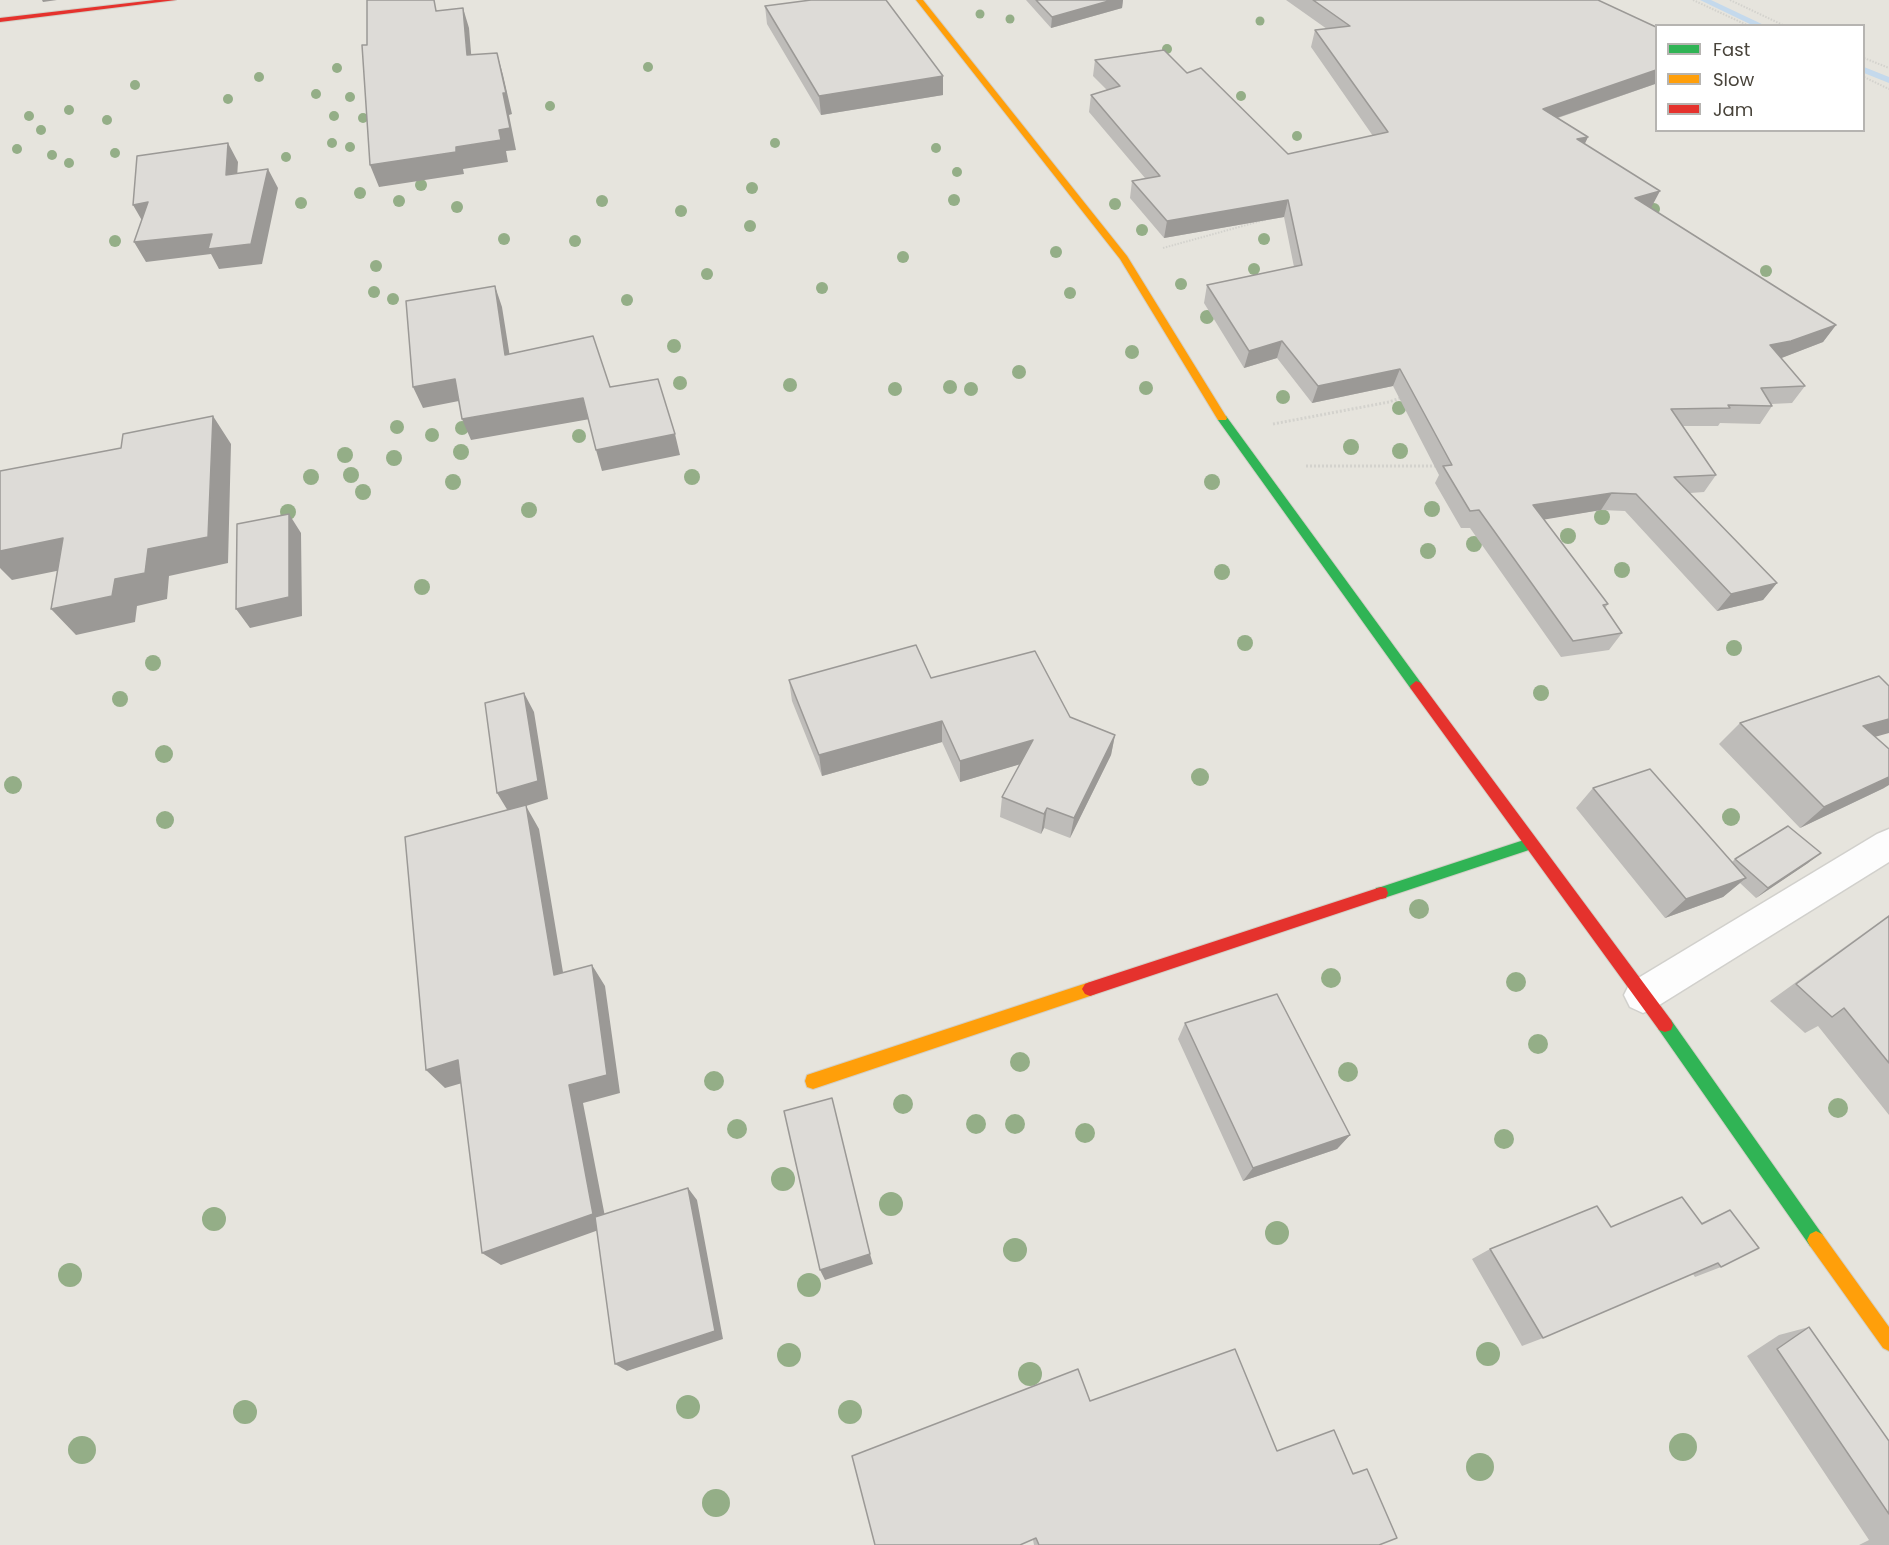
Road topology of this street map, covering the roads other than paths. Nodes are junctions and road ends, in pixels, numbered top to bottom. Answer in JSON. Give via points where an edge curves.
{"nodes":[{"id":1,"x":173,"y":0,"type":"edge"},
{"id":2,"x":919,"y":0,"type":"edge"},
{"id":3,"x":0,"y":20,"type":"edge"},
{"id":4,"x":1530,"y":844,"type":"junction"},
{"id":5,"x":1889,"y":844,"type":"edge"},
{"id":6,"x":1643,"y":995,"type":"junction"},
{"id":7,"x":813,"y":1081,"type":"dead end"},
{"id":8,"x":1889,"y":1342,"type":"edge"}],
"edges":[{"from":1,"to":3,"type":"street"},
{"from":2,"to":4,"type":"street","via":[[1124,258],[1230,432]]},
{"from":4,"to":6,"type":"street"},
{"from":4,"to":7,"type":"street"},
{"from":5,"to":6,"type":"street"},
{"from":6,"to":8,"type":"street"}]}
